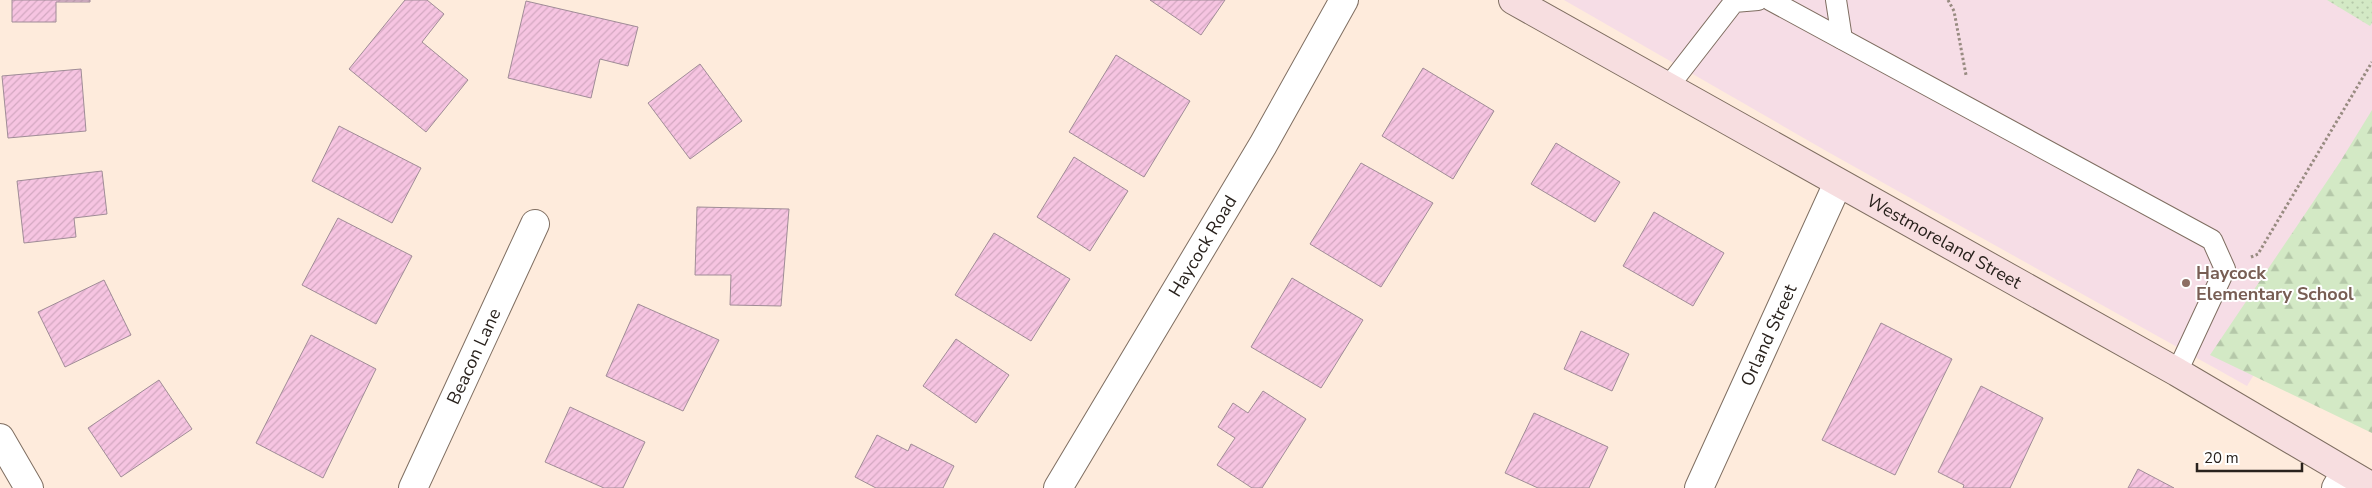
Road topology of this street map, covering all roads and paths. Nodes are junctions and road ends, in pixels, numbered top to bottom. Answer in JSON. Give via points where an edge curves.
{"nodes":[{"id":1,"x":1344,"y":0,"type":"edge"},
{"id":2,"x":1513,"y":0,"type":"edge"},
{"id":3,"x":1758,"y":0,"type":"edge"},
{"id":4,"x":1770,"y":0,"type":"edge"},
{"id":5,"x":1836,"y":0,"type":"edge"},
{"id":6,"x":1948,"y":0,"type":"edge"},
{"id":7,"x":1727,"y":6,"type":"edge"},
{"id":8,"x":1842,"y":39,"type":"junction"},
{"id":9,"x":2372,"y":62,"type":"edge"},
{"id":10,"x":1668,"y":87,"type":"junction"},
{"id":11,"x":1952,"y":99,"type":"junction"},
{"id":12,"x":1838,"y":183,"type":"junction"},
{"id":13,"x":534,"y":224,"type":"dead end"},
{"id":14,"x":2225,"y":269,"type":"junction"},
{"id":15,"x":2177,"y":372,"type":"junction"},
{"id":16,"x":0,"y":438,"type":"edge"},
{"id":17,"x":2341,"y":480,"type":"edge"},
{"id":18,"x":2372,"y":487,"type":"edge"},
{"id":19,"x":29,"y":488,"type":"edge"},
{"id":20,"x":413,"y":488,"type":"edge"},
{"id":21,"x":1058,"y":488,"type":"edge"},
{"id":22,"x":1699,"y":488,"type":"edge"}],
"edges":[{"from":1,"to":21,"type":"street","name":"Haycock Road","via":[[1262,145]]},
{"from":2,"to":10,"type":"main road","name":"Westmoreland Street"},
{"from":3,"to":7,"type":"lane","via":[[1734,2]]},
{"from":4,"to":8,"type":"lane"},
{"from":5,"to":8,"type":"lane"},
{"from":6,"to":11,"type":"path","via":[[1954,11],[1967,73]]},
{"from":7,"to":10,"type":"lane"},
{"from":8,"to":11,"type":"lane"},
{"from":9,"to":14,"type":"path","via":[[2258,254]]},
{"from":10,"to":12,"type":"main road","name":"Westmoreland Street"},
{"from":11,"to":14,"type":"lane","via":[[2212,240]]},
{"from":12,"to":15,"type":"main road","name":"Westmoreland Street"},
{"from":12,"to":22,"type":"street","name":"Orland Street"},
{"from":13,"to":20,"type":"street","name":"Beacon Lane"},
{"from":14,"to":15,"type":"lane"},
{"from":15,"to":17,"type":"main road","name":"Westmoreland Street"},
{"from":16,"to":19,"type":"street"},
{"from":17,"to":18,"type":"main road","name":"Westmoreland Street"}]}
